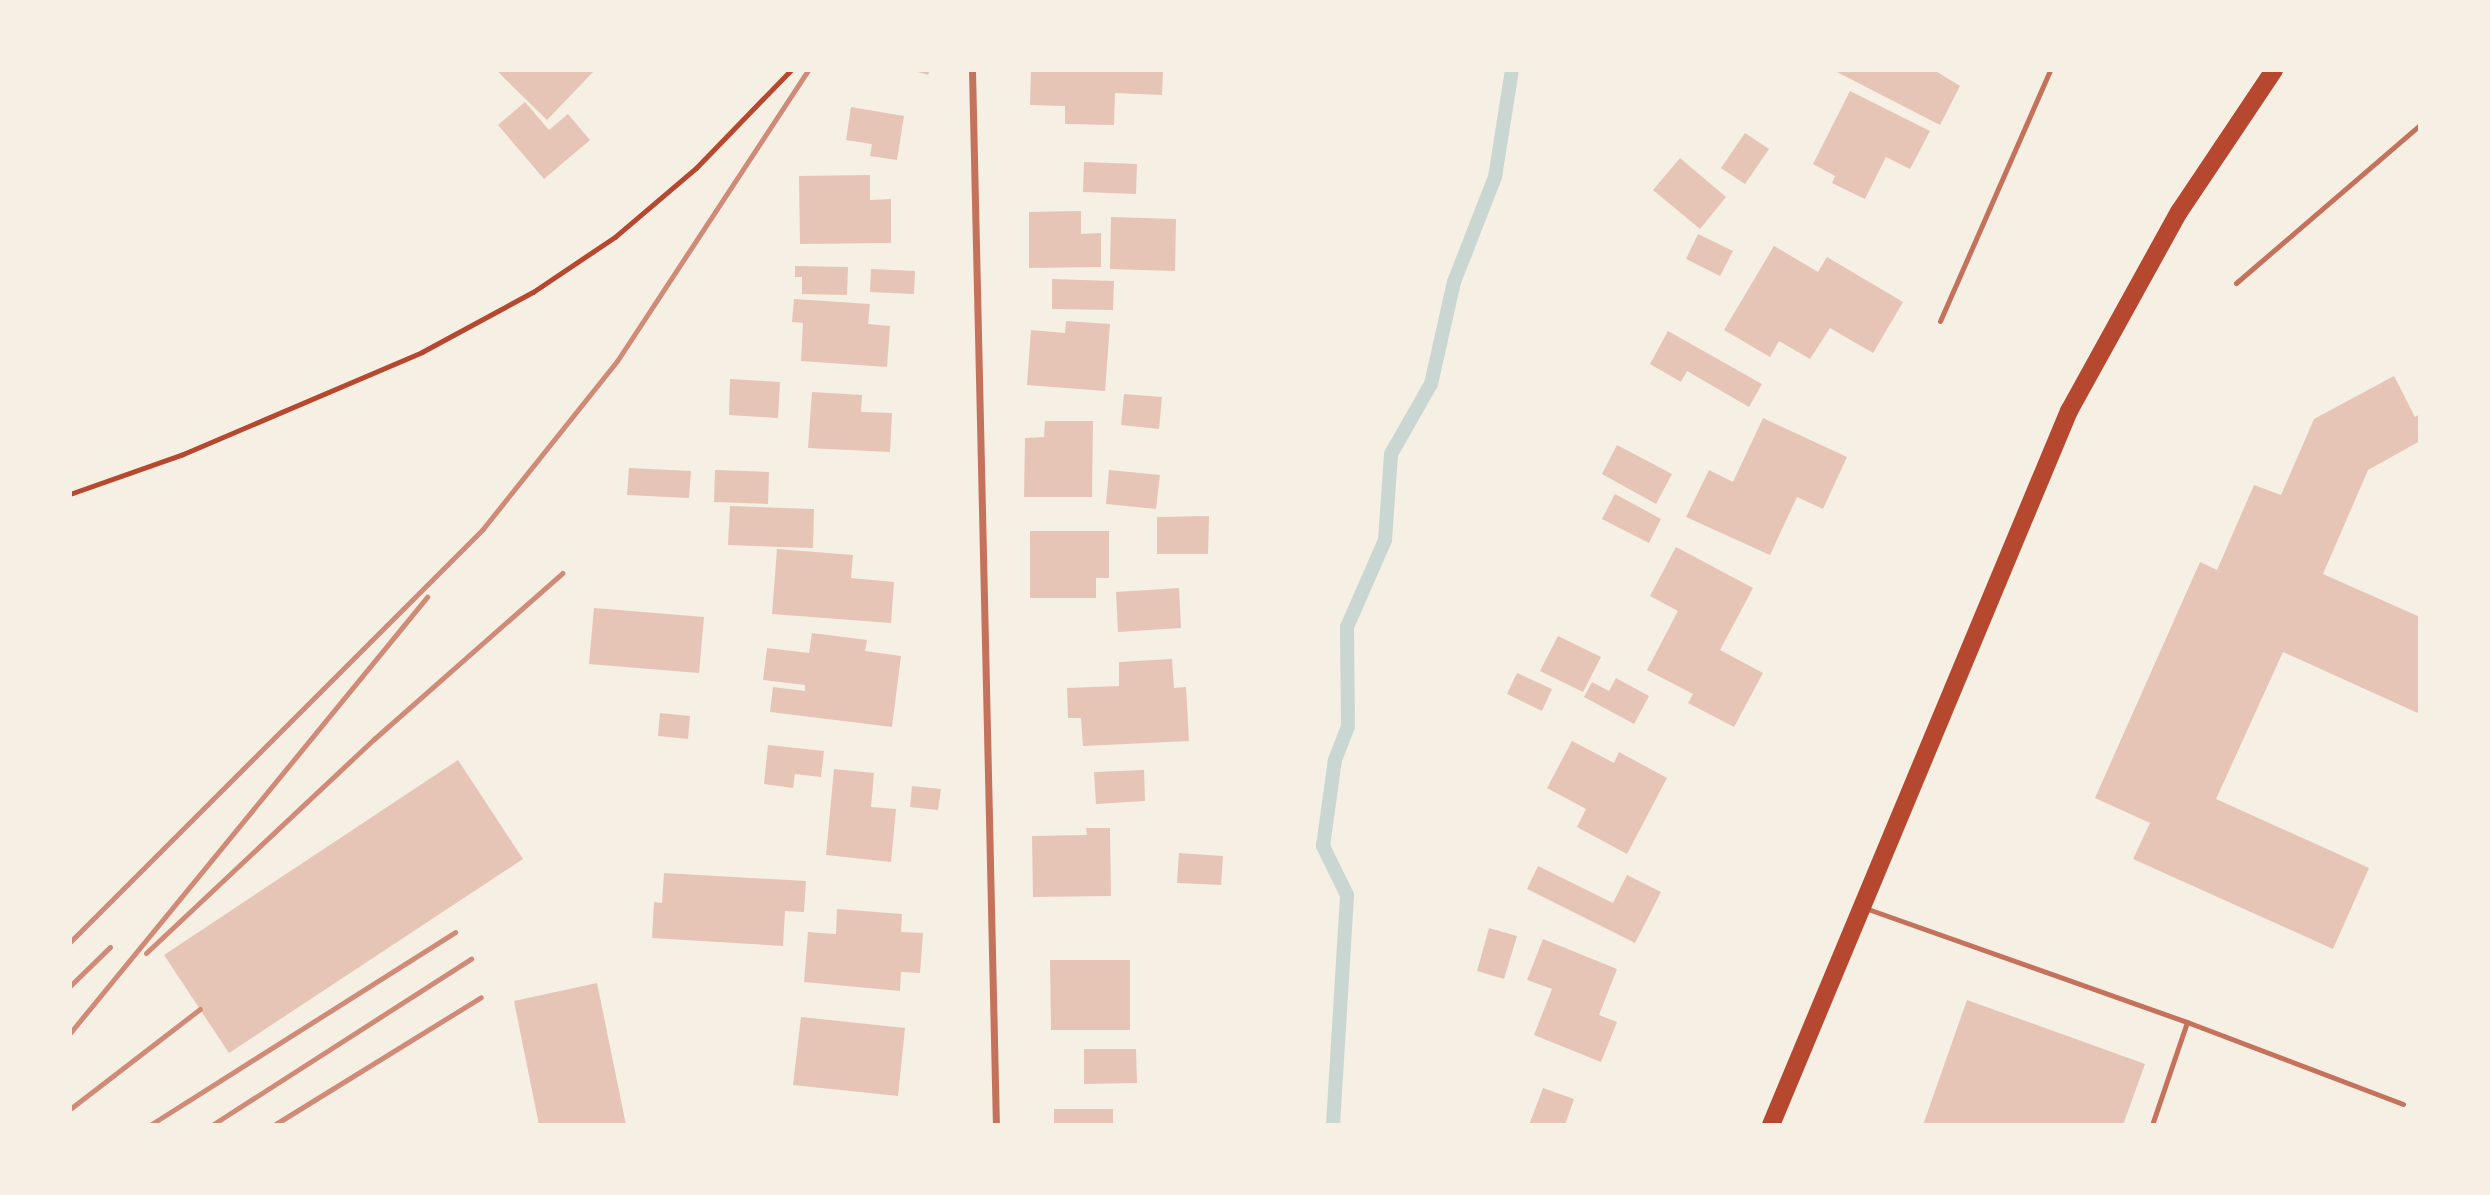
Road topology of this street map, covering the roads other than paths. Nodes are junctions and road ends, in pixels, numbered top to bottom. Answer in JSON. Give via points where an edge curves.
{"nodes":[{"id":1,"x":972,"y":70,"type":"edge"},
{"id":2,"x":2049,"y":70,"type":"edge"},
{"id":3,"x":2274,"y":70,"type":"edge"},
{"id":4,"x":2420,"y":125,"type":"edge"},
{"id":5,"x":2236,"y":283,"type":"dead end"},
{"id":6,"x":1941,"y":321,"type":"dead end"},
{"id":7,"x":1859,"y":906,"type":"junction"},
{"id":8,"x":2187,"y":1022,"type":"junction"},
{"id":9,"x":2403,"y":1104,"type":"dead end"},
{"id":10,"x":996,"y":1125,"type":"edge"},
{"id":11,"x":1770,"y":1125,"type":"edge"},
{"id":12,"x":2152,"y":1125,"type":"edge"}],
"edges":[{"from":1,"to":10,"type":"street"},
{"from":2,"to":6,"type":"lane"},
{"from":3,"to":7,"type":"main road","via":[[2179,212],[2069,411]]},
{"from":4,"to":5,"type":"lane"},
{"from":7,"to":8,"type":"lane"},
{"from":7,"to":11,"type":"main road"},
{"from":8,"to":9,"type":"lane"},
{"from":8,"to":12,"type":"lane"}]}
